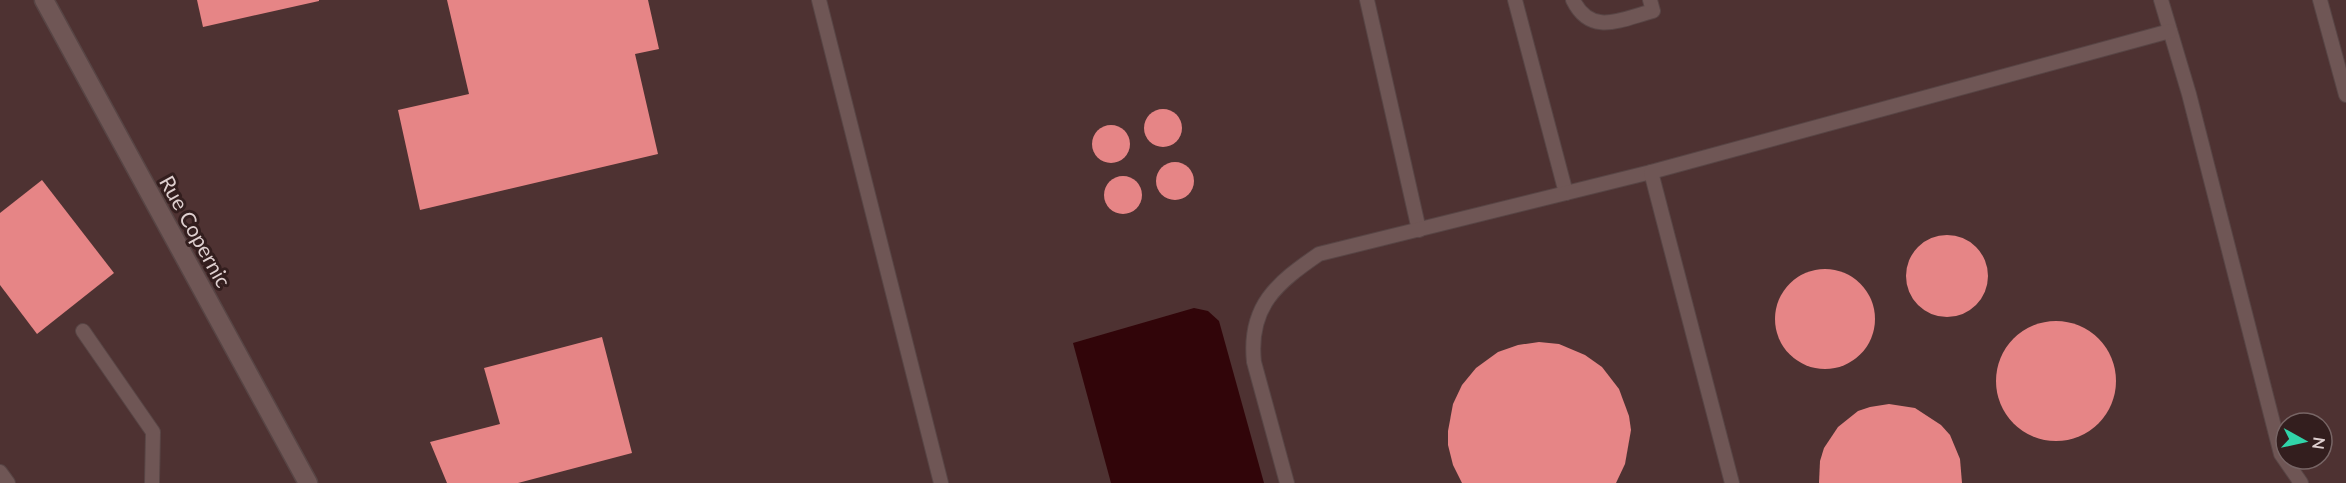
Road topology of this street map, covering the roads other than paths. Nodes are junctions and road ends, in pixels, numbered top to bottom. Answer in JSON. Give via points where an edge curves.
{"nodes":[{"id":1,"x":44,"y":0,"type":"edge"},
{"id":2,"x":819,"y":0,"type":"edge"},
{"id":3,"x":1367,"y":0,"type":"edge"},
{"id":4,"x":1515,"y":0,"type":"edge"},
{"id":5,"x":1573,"y":0,"type":"edge"},
{"id":6,"x":1650,"y":0,"type":"edge"},
{"id":7,"x":2161,"y":0,"type":"edge"},
{"id":8,"x":2320,"y":0,"type":"edge"},
{"id":9,"x":2170,"y":31,"type":"junction"},
{"id":10,"x":2346,"y":95,"type":"edge"},
{"id":11,"x":1651,"y":172,"type":"junction"},
{"id":12,"x":1566,"y":193,"type":"junction"},
{"id":13,"x":1419,"y":230,"type":"junction"},
{"id":14,"x":83,"y":331,"type":"dead end"},
{"id":15,"x":0,"y":472,"type":"edge"},
{"id":16,"x":8,"y":483,"type":"edge"},
{"id":17,"x":152,"y":483,"type":"edge"},
{"id":18,"x":308,"y":483,"type":"edge"},
{"id":19,"x":941,"y":483,"type":"edge"},
{"id":20,"x":1287,"y":483,"type":"edge"},
{"id":21,"x":1732,"y":483,"type":"edge"},
{"id":22,"x":2301,"y":483,"type":"edge"}],
"edges":[{"from":1,"to":18,"type":"street","name":"Rue Copernic"},
{"from":2,"to":19,"type":"lane"},
{"from":3,"to":13,"type":"lane"},
{"from":4,"to":12,"type":"lane"},
{"from":5,"to":6,"type":"lane","via":[[1587,19],[1600,24],[1653,11]]},
{"from":7,"to":9,"type":"lane"},
{"from":8,"to":10,"type":"lane"},
{"from":9,"to":11,"type":"lane"},
{"from":9,"to":22,"type":"lane","via":[[2281,454]]},
{"from":11,"to":12,"type":"lane"},
{"from":11,"to":21,"type":"lane"},
{"from":12,"to":13,"type":"lane"},
{"from":13,"to":20,"type":"lane","via":[[1319,254],[1288,276],[1267,298],[1256,322],[1252,344]]},
{"from":14,"to":17,"type":"lane","via":[[153,432]]},
{"from":15,"to":16,"type":"lane"}]}
